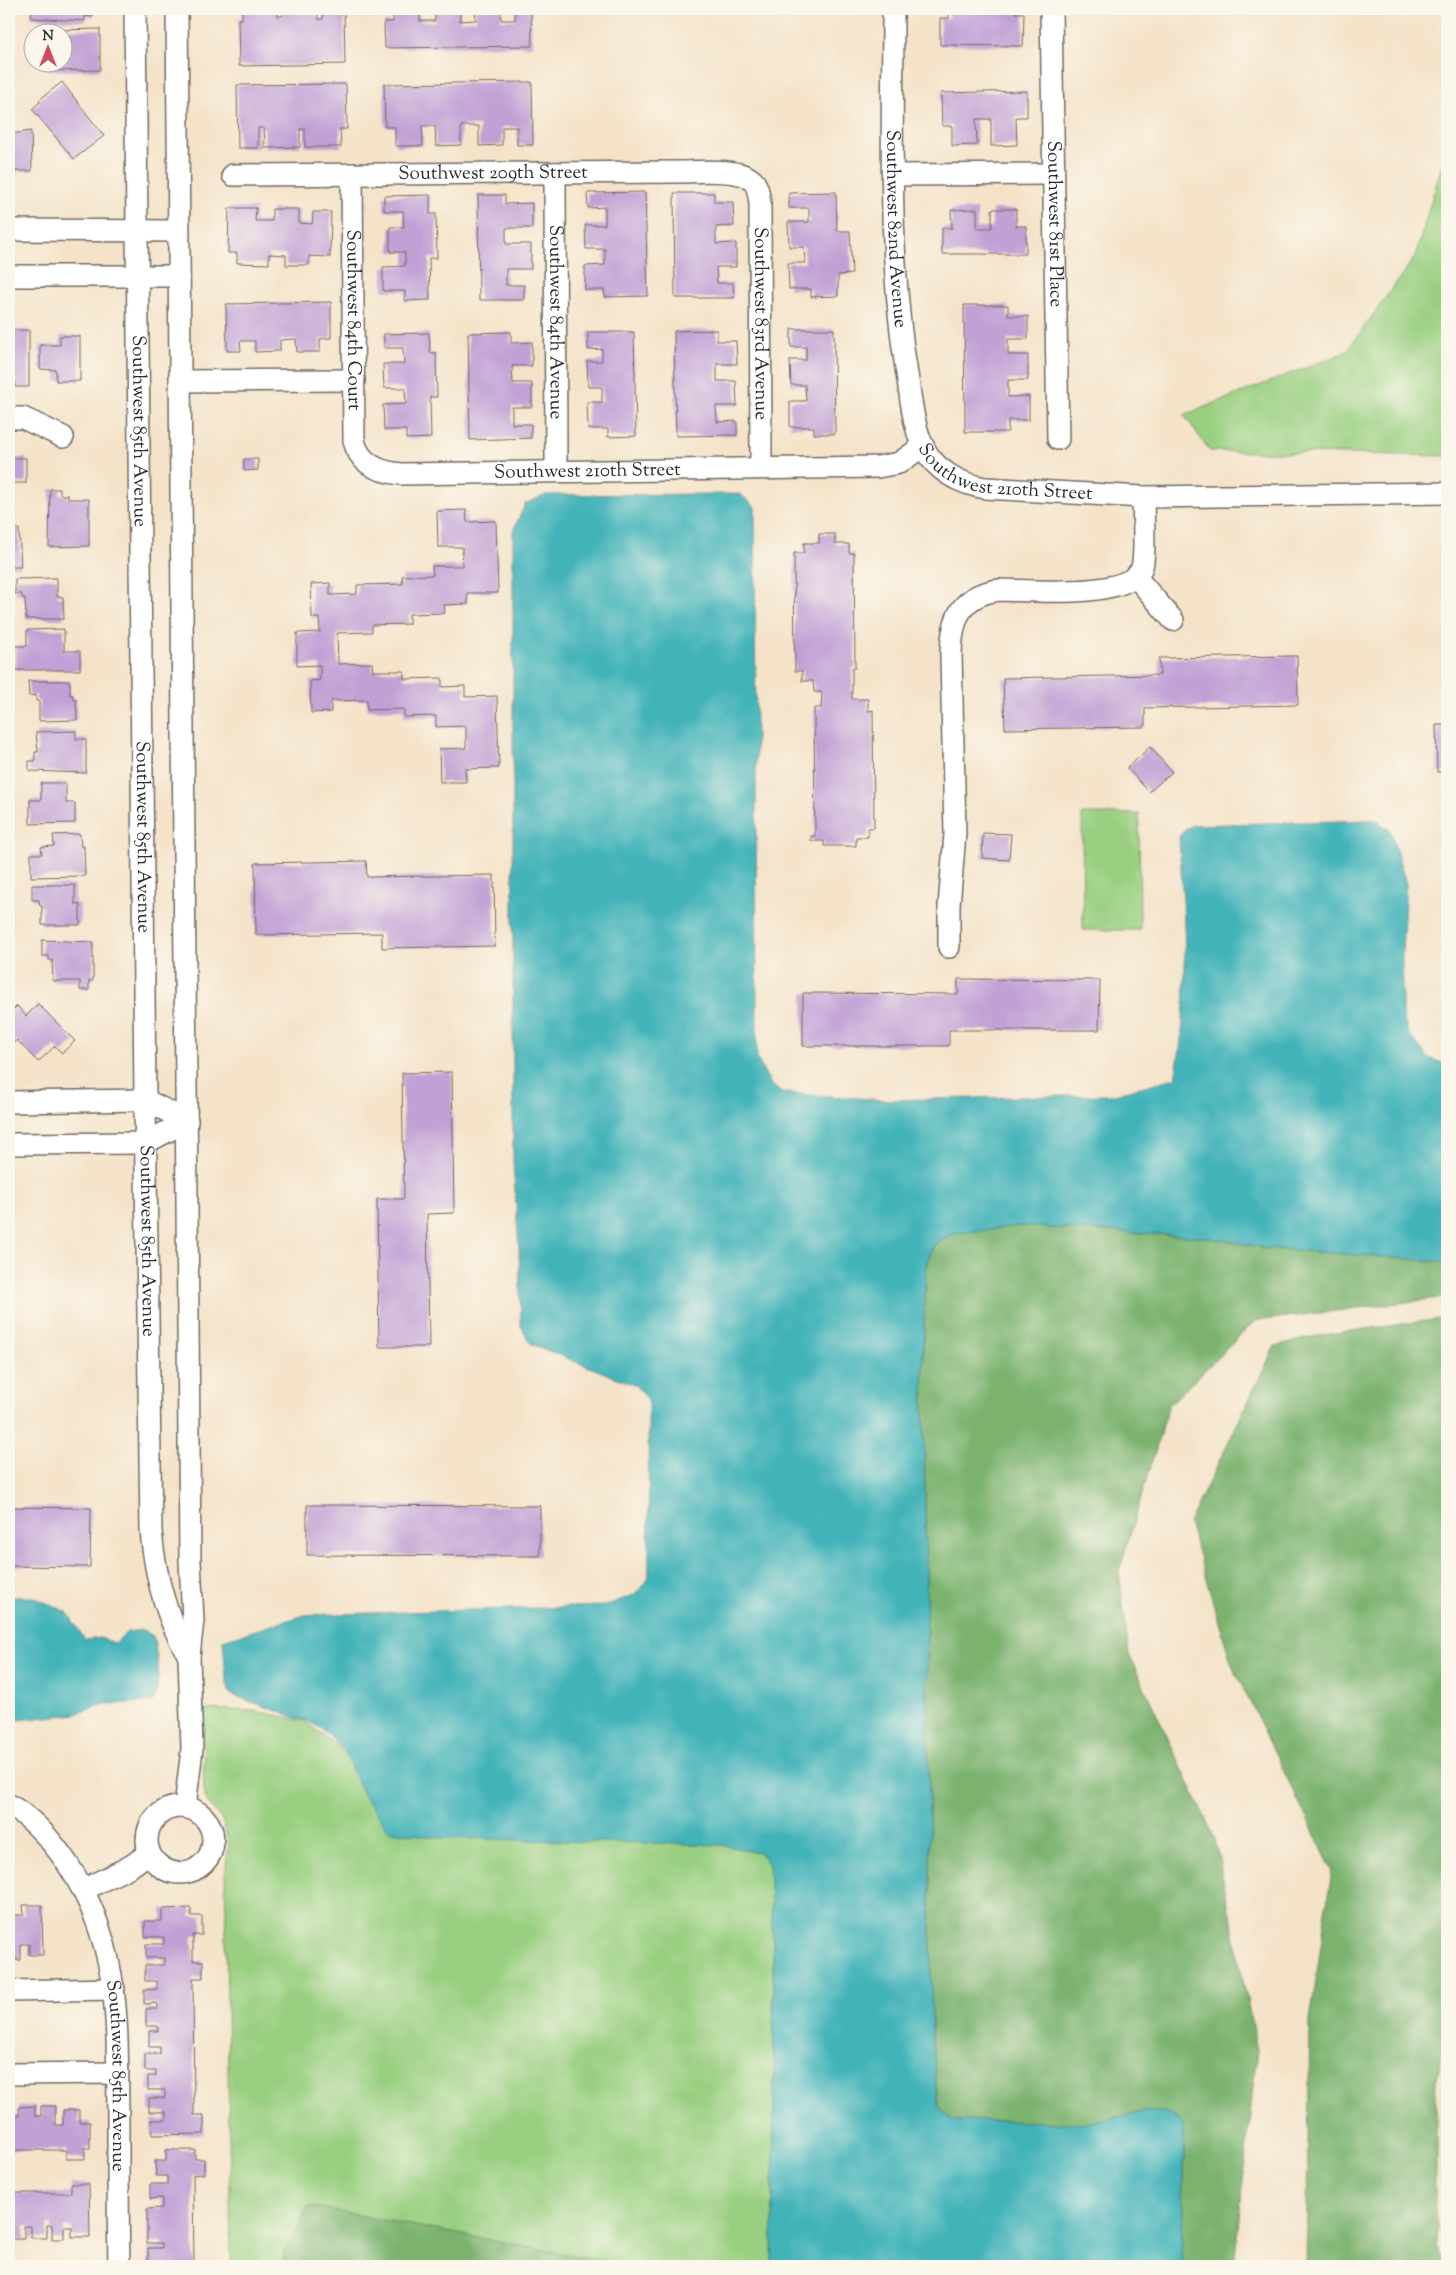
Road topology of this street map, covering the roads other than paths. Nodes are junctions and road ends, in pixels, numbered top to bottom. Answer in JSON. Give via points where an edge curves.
{"nodes":[{"id":1,"x":135,"y":9,"type":"edge"},
{"id":2,"x":177,"y":9,"type":"edge"},
{"id":3,"x":893,"y":9,"type":"edge"},
{"id":4,"x":1051,"y":9,"type":"edge"},
{"id":5,"x":555,"y":173,"type":"junction"},
{"id":6,"x":352,"y":174,"type":"junction"},
{"id":7,"x":1053,"y":174,"type":"junction"},
{"id":8,"x":233,"y":175,"type":"dead end"},
{"id":9,"x":894,"y":175,"type":"junction"},
{"id":10,"x":752,"y":180,"type":"joint"},
{"id":11,"x":9,"y":230,"type":"edge"},
{"id":12,"x":137,"y":230,"type":"junction"},
{"id":13,"x":179,"y":231,"type":"junction"},
{"id":14,"x":9,"y":276,"type":"edge"},
{"id":15,"x":137,"y":276,"type":"junction"},
{"id":16,"x":179,"y":276,"type":"junction"},
{"id":17,"x":354,"y":380,"type":"junction"},
{"id":18,"x":180,"y":381,"type":"junction"},
{"id":19,"x":9,"y":418,"type":"edge"},
{"id":20,"x":63,"y":437,"type":"dead end"},
{"id":21,"x":1058,"y":439,"type":"dead end"},
{"id":22,"x":923,"y":446,"type":"junction"},
{"id":23,"x":367,"y":463,"type":"joint"},
{"id":24,"x":761,"y":468,"type":"junction"},
{"id":25,"x":556,"y":471,"type":"junction"},
{"id":26,"x":1447,"y":493,"type":"edge"},
{"id":27,"x":1143,"y":497,"type":"junction"},
{"id":28,"x":1135,"y":576,"type":"junction"},
{"id":29,"x":1173,"y":620,"type":"dead end"},
{"id":30,"x":949,"y":947,"type":"dead end"},
{"id":31,"x":144,"y":1100,"type":"junction"},
{"id":32,"x":9,"y":1102,"type":"edge"},
{"id":33,"x":187,"y":1121,"type":"junction"},
{"id":34,"x":145,"y":1143,"type":"junction"},
{"id":35,"x":9,"y":1144,"type":"edge"},
{"id":36,"x":189,"y":1656,"type":"junction"},
{"id":37,"x":9,"y":1805,"type":"edge"},
{"id":38,"x":185,"y":1807,"type":"junction"},
{"id":39,"x":149,"y":1854,"type":"junction"},
{"id":40,"x":83,"y":1890,"type":"junction"},
{"id":41,"x":114,"y":1989,"type":"junction"},
{"id":42,"x":9,"y":1991,"type":"edge"},
{"id":43,"x":118,"y":2073,"type":"junction"},
{"id":44,"x":9,"y":2074,"type":"edge"},
{"id":45,"x":119,"y":2266,"type":"edge"}],
"edges":[{"from":1,"to":12,"type":"street","name":"Southwest 85th Avenue"},
{"from":2,"to":13,"type":"street","name":"Southwest 85th Avenue"},
{"from":3,"to":9,"type":"street","name":"Southwest 82nd Avenue"},
{"from":4,"to":7,"type":"street","name":"Southwest 81st Place"},
{"from":5,"to":6,"type":"street","name":"Southwest 209th Street"},
{"from":5,"to":10,"type":"street","name":"Southwest 209th Street","via":[[726,172],[745,175]]},
{"from":5,"to":25,"type":"street","name":"Southwest 84th Avenue"},
{"from":6,"to":8,"type":"street","name":"Southwest 209th Street"},
{"from":6,"to":17,"type":"street","name":"Southwest 84th Court"},
{"from":7,"to":9,"type":"street"},
{"from":7,"to":21,"type":"street","name":"Southwest 81st Place"},
{"from":9,"to":22,"type":"street","name":"Southwest 82nd Avenue","via":[[898,317]]},
{"from":10,"to":24,"type":"street","name":"Southwest 83rd Avenue","via":[[760,203]]},
{"from":11,"to":12,"type":"street"},
{"from":12,"to":13,"type":"street"},
{"from":12,"to":15,"type":"street","name":"Southwest 85th Avenue"},
{"from":13,"to":16,"type":"street","name":"Southwest 85th Avenue"},
{"from":14,"to":15,"type":"street"},
{"from":15,"to":16,"type":"street"},
{"from":15,"to":31,"type":"street","name":"Southwest 85th Avenue"},
{"from":16,"to":18,"type":"street","name":"Southwest 85th Avenue"},
{"from":17,"to":18,"type":"street"},
{"from":17,"to":23,"type":"street","name":"Southwest 84th Court","via":[[354,440],[359,454]]},
{"from":18,"to":33,"type":"street","name":"Southwest 85th Avenue"},
{"from":19,"to":20,"type":"street","via":[[23,418]]},
{"from":22,"to":24,"type":"street","name":"Southwest 210th Street","via":[[890,466]]},
{"from":22,"to":27,"type":"street","name":"Southwest 210th Street","via":[[950,476],[976,487]]},
{"from":23,"to":25,"type":"street","name":"Southwest 210th Street","via":[[395,473]]},
{"from":24,"to":25,"type":"street","name":"Southwest 210th Street"},
{"from":26,"to":27,"type":"street","name":"Southwest 210th Street"},
{"from":27,"to":28,"type":"street","via":[[1143,562]]},
{"from":28,"to":29,"type":"street"},
{"from":28,"to":30,"type":"street","via":[[1121,584],[1097,590],[999,590],[983,593],[969,601],[955,622],[951,654],[955,834]]},
{"from":31,"to":32,"type":"street"},
{"from":31,"to":33,"type":"street"},
{"from":31,"to":34,"type":"street","name":"Southwest 85th Avenue"},
{"from":33,"to":34,"type":"street"},
{"from":33,"to":36,"type":"street","name":"Southwest 85th Avenue","via":[[192,1620]]},
{"from":34,"to":35,"type":"street"},
{"from":34,"to":36,"type":"street","name":"Southwest 85th Avenue","via":[[151,1531],[156,1569],[169,1616]]},
{"from":36,"to":38,"type":"street","name":"Southwest 85th Avenue","via":[[192,1748]]},
{"from":37,"to":40,"type":"street","name":"Southwest 85th Avenue","via":[[44,1834]]},
{"from":38,"to":39,"type":"street","via":[[167,1809],[153,1820],[147,1836]]},
{"from":38,"to":39,"type":"street","via":[[202,1815],[213,1832],[212,1851],[207,1860],[191,1872],[172,1872],[162,1868]]},
{"from":39,"to":40,"type":"street"},
{"from":40,"to":41,"type":"street","name":"Southwest 85th Avenue","via":[[105,1944]]},
{"from":41,"to":42,"type":"street"},
{"from":41,"to":43,"type":"street","name":"Southwest 85th Avenue"},
{"from":43,"to":44,"type":"street"},
{"from":43,"to":45,"type":"street","name":"Southwest 85th Avenue"}]}
